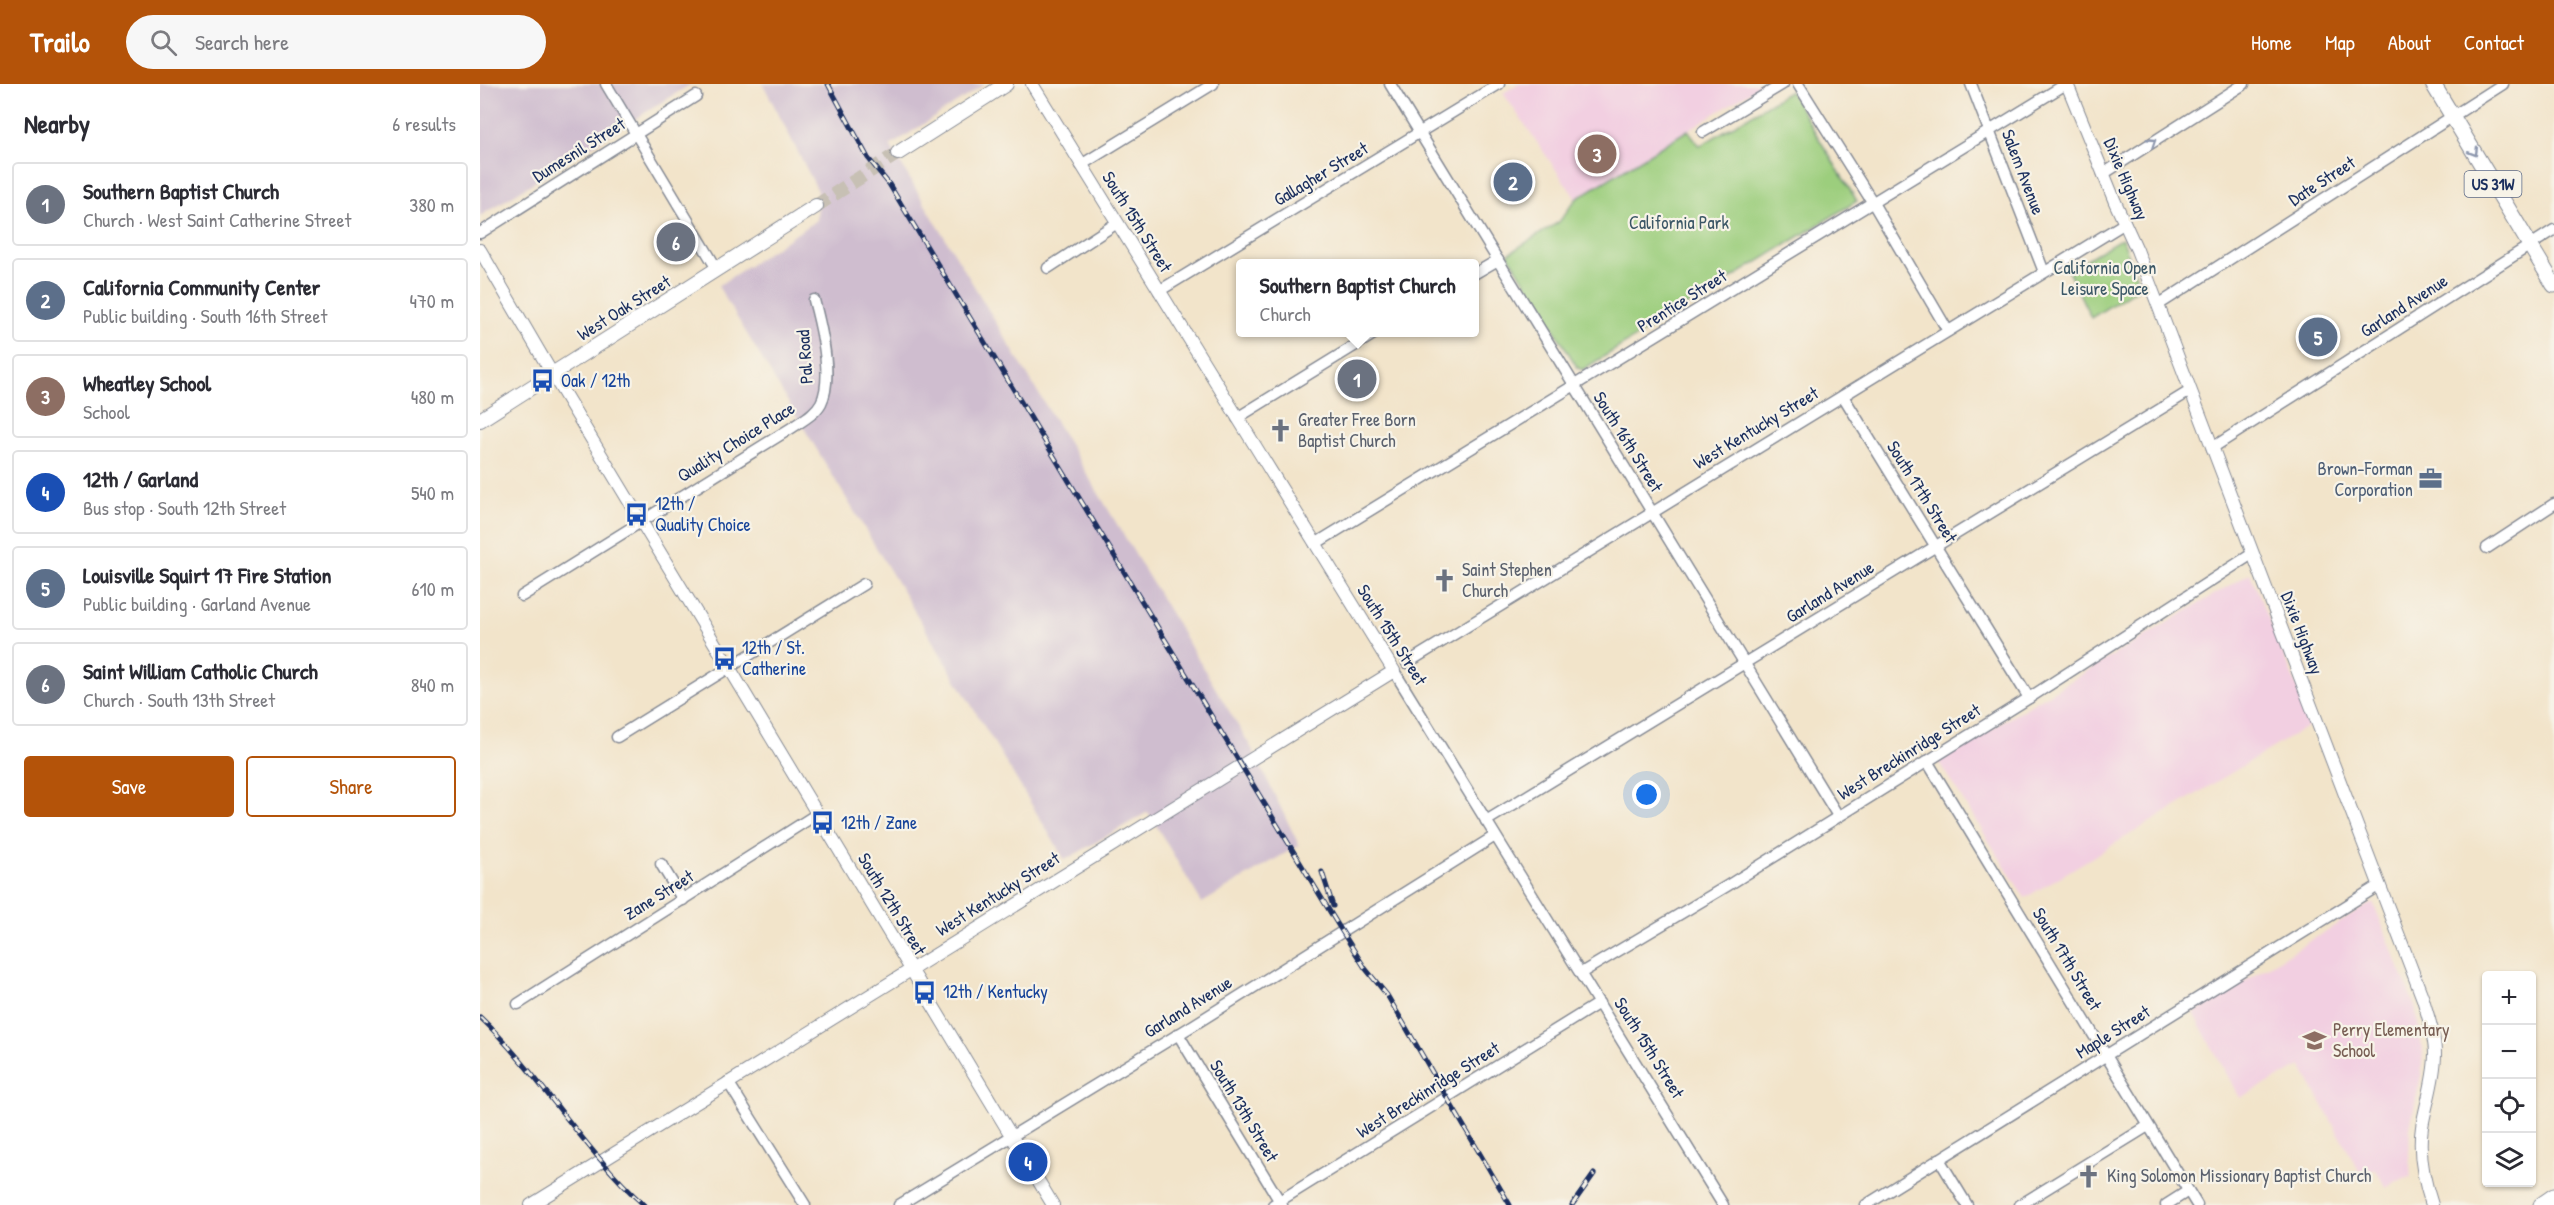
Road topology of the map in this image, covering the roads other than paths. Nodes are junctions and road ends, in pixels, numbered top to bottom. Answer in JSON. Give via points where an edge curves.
{"nodes":[{"id":1,"x":606,"y":84,"type":"edge"},
{"id":2,"x":1006,"y":84,"type":"edge"},
{"id":3,"x":1032,"y":84,"type":"edge"},
{"id":4,"x":1213,"y":84,"type":"edge"},
{"id":5,"x":1390,"y":84,"type":"edge"},
{"id":6,"x":1499,"y":84,"type":"edge"},
{"id":7,"x":1783,"y":84,"type":"edge"},
{"id":8,"x":1798,"y":84,"type":"edge"},
{"id":9,"x":1971,"y":84,"type":"edge"},
{"id":10,"x":2067,"y":84,"type":"edge"},
{"id":11,"x":2244,"y":84,"type":"edge"},
{"id":12,"x":2433,"y":84,"type":"edge"},
{"id":13,"x":2503,"y":84,"type":"edge"},
{"id":14,"x":696,"y":96,"type":"dead end"},
{"id":15,"x":2452,"y":117,"type":"junction"},
{"id":16,"x":1990,"y":130,"type":"junction"},
{"id":17,"x":1703,"y":132,"type":"dead end"},
{"id":18,"x":636,"y":133,"type":"junction"},
{"id":19,"x":1420,"y":133,"type":"junction"},
{"id":20,"x":898,"y":153,"type":"tunnel mouth"},
{"id":21,"x":1081,"y":165,"type":"junction"},
{"id":22,"x":2103,"y":174,"type":"junction"},
{"id":23,"x":1873,"y":202,"type":"junction"},
{"id":24,"x":816,"y":206,"type":"tunnel mouth"},
{"id":25,"x":1117,"y":223,"type":"junction"},
{"id":26,"x":2124,"y":223,"type":"junction"},
{"id":27,"x":2554,"y":230,"type":"edge"},
{"id":28,"x":480,"y":233,"type":"edge"},
{"id":29,"x":2530,"y":245,"type":"junction"},
{"id":30,"x":480,"y":250,"type":"edge"},
{"id":31,"x":1498,"y":260,"type":"junction"},
{"id":32,"x":1048,"y":268,"type":"dead end"},
{"id":33,"x":717,"y":269,"type":"junction"},
{"id":34,"x":1479,"y":271,"type":"edge"},
{"id":35,"x":2044,"y":272,"type":"junction"},
{"id":36,"x":2554,"y":285,"type":"edge"},
{"id":37,"x":1159,"y":291,"type":"junction"},
{"id":38,"x":814,"y":300,"type":"dead end"},
{"id":39,"x":2158,"y":305,"type":"junction"},
{"id":40,"x":1948,"y":331,"type":"junction"},
{"id":41,"x":1370,"y":337,"type":"edge"},
{"id":42,"x":553,"y":375,"type":"junction"},
{"id":43,"x":1574,"y":386,"type":"junction"},
{"id":44,"x":2190,"y":391,"type":"junction"},
{"id":45,"x":1843,"y":396,"type":"junction"},
{"id":46,"x":816,"y":410,"type":"joint"},
{"id":47,"x":1237,"y":418,"type":"junction"},
{"id":48,"x":480,"y":420,"type":"edge"},
{"id":49,"x":2212,"y":448,"type":"junction"},
{"id":50,"x":2554,"y":504,"type":"edge"},
{"id":51,"x":1652,"y":513,"type":"junction"},
{"id":52,"x":641,"y":521,"type":"junction"},
{"id":53,"x":1315,"y":544,"type":"junction"},
{"id":54,"x":1936,"y":547,"type":"junction"},
{"id":55,"x":2487,"y":548,"type":"dead end"},
{"id":56,"x":2252,"y":554,"type":"junction"},
{"id":57,"x":864,"y":584,"type":"dead end"},
{"id":58,"x":522,"y":596,"type":"dead end"},
{"id":59,"x":1407,"y":663,"type":"dead end"},
{"id":60,"x":1745,"y":664,"type":"junction"},
{"id":61,"x":730,"y":668,"type":"junction"},
{"id":62,"x":1394,"y":671,"type":"junction"},
{"id":63,"x":2029,"y":698,"type":"junction"},
{"id":64,"x":617,"y":737,"type":"dead end"},
{"id":65,"x":1927,"y":761,"type":"junction"},
{"id":66,"x":817,"y":814,"type":"junction"},
{"id":67,"x":1838,"y":816,"type":"junction"},
{"id":68,"x":1486,"y":821,"type":"junction"},
{"id":69,"x":1495,"y":836,"type":"junction"},
{"id":70,"x":661,"y":864,"type":"dead end"},
{"id":71,"x":2378,"y":886,"type":"junction"},
{"id":72,"x":683,"y":900,"type":"junction"},
{"id":73,"x":911,"y":969,"type":"junction"},
{"id":74,"x":1581,"y":973,"type":"junction"},
{"id":75,"x":1599,"y":1003,"type":"junction"},
{"id":76,"x":518,"y":1004,"type":"dead end"},
{"id":77,"x":1178,"y":1034,"type":"junction"},
{"id":78,"x":2106,"y":1056,"type":"junction"},
{"id":79,"x":728,"y":1082,"type":"junction"},
{"id":80,"x":2148,"y":1126,"type":"junction"},
{"id":81,"x":1012,"y":1135,"type":"junction"},
{"id":82,"x":1939,"y":1159,"type":"junction"},
{"id":83,"x":2188,"y":1191,"type":"junction"},
{"id":84,"x":2554,"y":1196,"type":"edge"},
{"id":85,"x":1278,"y":1204,"type":"edge"},
{"id":86,"x":531,"y":1205,"type":"edge"},
{"id":87,"x":805,"y":1205,"type":"edge"},
{"id":88,"x":899,"y":1205,"type":"edge"},
{"id":89,"x":1053,"y":1205,"type":"edge"},
{"id":90,"x":1723,"y":1205,"type":"edge"},
{"id":91,"x":1866,"y":1205,"type":"edge"},
{"id":92,"x":1967,"y":1205,"type":"edge"},
{"id":93,"x":2020,"y":1205,"type":"edge"},
{"id":94,"x":2166,"y":1205,"type":"edge"},
{"id":95,"x":2197,"y":1205,"type":"edge"},
{"id":96,"x":2432,"y":1205,"type":"edge"},
{"id":97,"x":2541,"y":1205,"type":"edge"}],
"edges":[{"from":1,"to":18,"type":"street"},
{"from":2,"to":20,"type":"main road"},
{"from":3,"to":21,"type":"street","name":"South 15th Street"},
{"from":4,"to":21,"type":"street"},
{"from":5,"to":19,"type":"street","name":"South 16th Street"},
{"from":6,"to":19,"type":"street","name":"Gallagher Street"},
{"from":7,"to":17,"type":"street"},
{"from":8,"to":23,"type":"street"},
{"from":9,"to":16,"type":"street","name":"Salem Avenue"},
{"from":10,"to":16,"type":"street","name":"Prentice Street"},
{"from":10,"to":22,"type":"street","name":"Dixie Highway"},
{"from":22,"to":11,"type":"street","one_way":true},
{"from":12,"to":15,"type":"main road","number":"US 31W"},
{"from":13,"to":15,"type":"street","name":"Date Street"},
{"from":14,"to":18,"type":"street","name":"Dumesnil Street"},
{"from":15,"to":29,"type":"main road","number":"US 31W","one_way":true},
{"from":15,"to":39,"type":"street","name":"Date Street"},
{"from":16,"to":23,"type":"street","name":"Prentice Street"},
{"from":16,"to":35,"type":"street","name":"Salem Avenue"},
{"from":18,"to":28,"type":"street","name":"Dumesnil Street"},
{"from":18,"to":33,"type":"street"},
{"from":19,"to":31,"type":"street","name":"South 16th Street"},
{"from":19,"to":37,"type":"street","name":"Gallagher Street"},
{"from":21,"to":25,"type":"street","name":"South 15th Street"},
{"from":22,"to":26,"type":"street","name":"Dixie Highway"},
{"from":23,"to":40,"type":"street"},
{"from":23,"to":43,"type":"street","name":"Prentice Street"},
{"from":24,"to":33,"type":"main road","name":"West Oak Street"},
{"from":25,"to":32,"type":"street"},
{"from":25,"to":37,"type":"street","name":"South 15th Street"},
{"from":26,"to":35,"type":"street","name":"West Kentucky Street"},
{"from":26,"to":39,"type":"street","name":"Dixie Highway"},
{"from":27,"to":29,"type":"street","name":"Garland Avenue"},
{"from":29,"to":36,"type":"main road","number":"US 31W"},
{"from":29,"to":49,"type":"street","name":"Garland Avenue"},
{"from":30,"to":42,"type":"street","name":"South 12th Street"},
{"from":31,"to":34,"type":"street"},
{"from":31,"to":43,"type":"street","name":"South 16th Street"},
{"from":33,"to":42,"type":"main road","name":"West Oak Street"},
{"from":35,"to":40,"type":"street","name":"West Kentucky Street"},
{"from":37,"to":47,"type":"street","name":"South 15th Street"},
{"from":38,"to":46,"type":"street","name":"Pal Road","via":[[826,374],[822,401]]},
{"from":39,"to":44,"type":"street","name":"Dixie Highway"},
{"from":40,"to":45,"type":"street","name":"West Kentucky Street"},
{"from":41,"to":47,"type":"street"},
{"from":42,"to":48,"type":"main road","name":"West Oak Street"},
{"from":42,"to":52,"type":"street","name":"South 12th Street"},
{"from":43,"to":51,"type":"street","name":"South 16th Street"},
{"from":43,"to":53,"type":"street","name":"Prentice Street"},
{"from":44,"to":49,"type":"street","name":"Dixie Highway"},
{"from":44,"to":54,"type":"street","name":"Garland Avenue"},
{"from":45,"to":51,"type":"street","name":"West Kentucky Street"},
{"from":45,"to":54,"type":"street","name":"South 17th Street"},
{"from":46,"to":52,"type":"street","name":"Quality Choice Place"},
{"from":47,"to":53,"type":"street","name":"South 15th Street"},
{"from":49,"to":56,"type":"street","name":"Dixie Highway"},
{"from":50,"to":55,"type":"street"},
{"from":51,"to":59,"type":"street","name":"West Kentucky Street"},
{"from":51,"to":60,"type":"street","name":"South 16th Street"},
{"from":52,"to":58,"type":"street","name":"Quality Choice Place"},
{"from":52,"to":61,"type":"street","name":"South 12th Street"},
{"from":53,"to":62,"type":"street","name":"South 15th Street"},
{"from":54,"to":60,"type":"street","name":"Garland Avenue"},
{"from":54,"to":63,"type":"street","name":"South 17th Street"},
{"from":56,"to":63,"type":"street","name":"West Breckinridge Street"},
{"from":56,"to":71,"type":"street","name":"Dixie Highway"},
{"from":57,"to":61,"type":"street"},
{"from":60,"to":67,"type":"street","name":"South 16th Street"},
{"from":60,"to":68,"type":"street","name":"Garland Avenue"},
{"from":61,"to":64,"type":"street"},
{"from":61,"to":66,"type":"street","name":"South 12th Street"},
{"from":62,"to":68,"type":"street","name":"South 15th Street"},
{"from":62,"to":73,"type":"street","name":"West Kentucky Street"},
{"from":63,"to":65,"type":"street","name":"West Breckinridge Street"},
{"from":65,"to":67,"type":"street","name":"West Breckinridge Street"},
{"from":65,"to":78,"type":"street","name":"South 17th Street"},
{"from":66,"to":72,"type":"street","name":"Zane Street"},
{"from":66,"to":73,"type":"street","name":"South 12th Street"},
{"from":67,"to":74,"type":"street","name":"West Breckinridge Street"},
{"from":68,"to":69,"type":"street","name":"South 15th Street"},
{"from":69,"to":74,"type":"street","name":"South 15th Street"},
{"from":69,"to":77,"type":"street","name":"Garland Avenue"},
{"from":70,"to":72,"type":"street"},
{"from":71,"to":78,"type":"street","name":"Maple Street"},
{"from":71,"to":96,"type":"street","name":"Dixie Highway","via":[[2417,980],[2433,1034],[2434,1071],[2421,1130],[2425,1181]]},
{"from":72,"to":76,"type":"street","name":"Zane Street"},
{"from":73,"to":79,"type":"street","name":"West Kentucky Street"},
{"from":73,"to":81,"type":"street","name":"South 12th Street"},
{"from":74,"to":75,"type":"street","name":"South 15th Street"},
{"from":75,"to":85,"type":"street","name":"West Breckinridge Street"},
{"from":75,"to":90,"type":"street","name":"South 15th Street"},
{"from":77,"to":81,"type":"street","name":"Garland Avenue"},
{"from":77,"to":85,"type":"street","name":"South 13th Street"},
{"from":78,"to":80,"type":"street","name":"South 17th Street"},
{"from":78,"to":82,"type":"street","name":"Maple Street"},
{"from":79,"to":86,"type":"street","name":"West Kentucky Street"},
{"from":79,"to":87,"type":"street"},
{"from":80,"to":83,"type":"street","name":"South 17th Street"},
{"from":80,"to":93,"type":"street"},
{"from":81,"to":88,"type":"street","name":"Garland Avenue"},
{"from":81,"to":89,"type":"street","name":"South 12th Street"},
{"from":82,"to":91,"type":"street","name":"Maple Street"},
{"from":82,"to":92,"type":"street"},
{"from":83,"to":94,"type":"street"},
{"from":83,"to":95,"type":"street","name":"South 17th Street"},
{"from":84,"to":97,"type":"main road"}]}
